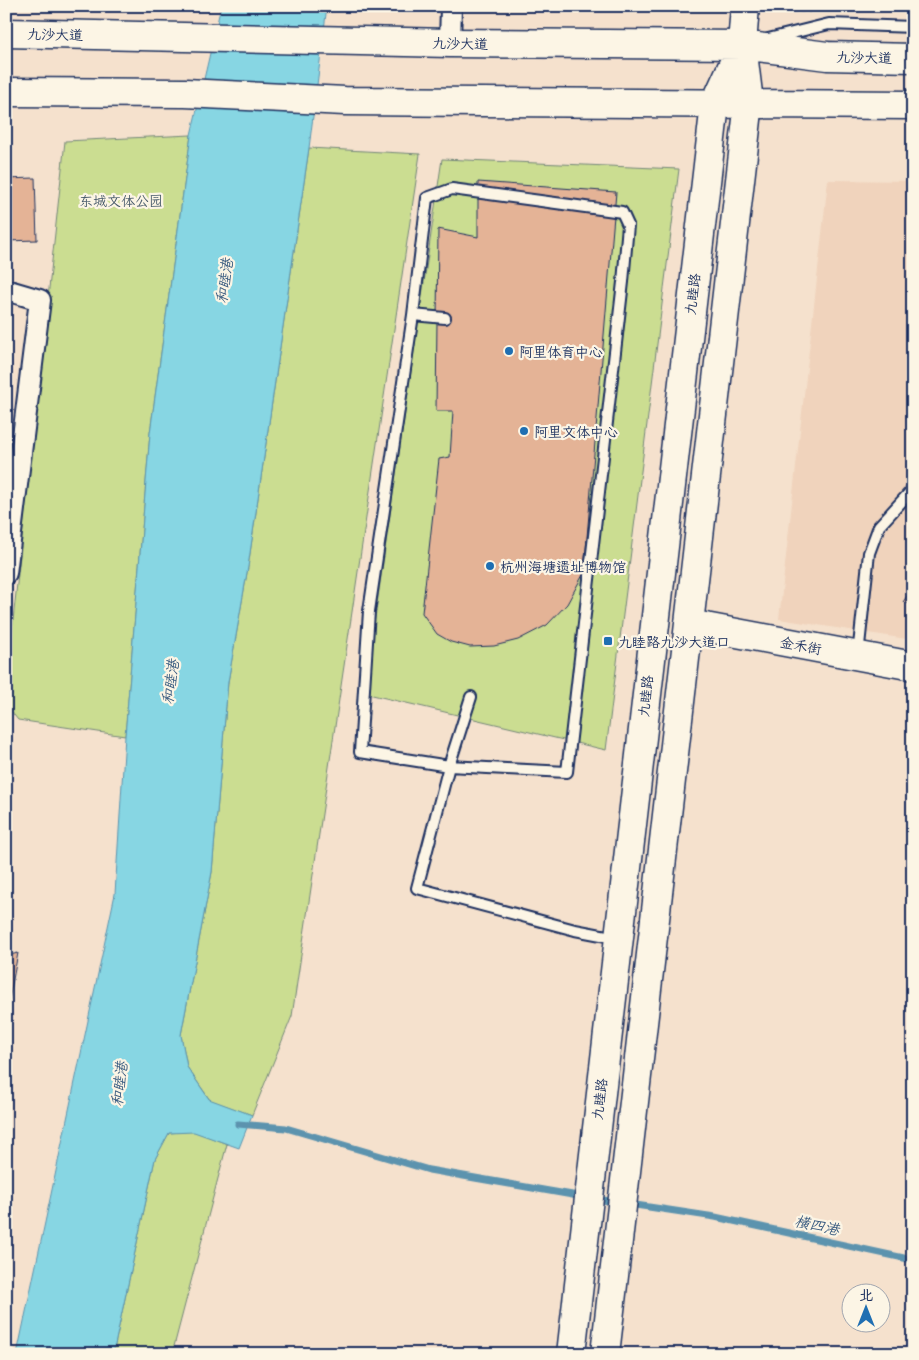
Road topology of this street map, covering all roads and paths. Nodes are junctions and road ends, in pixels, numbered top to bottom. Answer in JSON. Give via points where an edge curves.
{"nodes":[{"id":1,"x":452,"y":6,"type":"edge"},
{"id":2,"x":745,"y":6,"type":"edge"},
{"id":3,"x":913,"y":27,"type":"edge"},
{"id":4,"x":6,"y":33,"type":"edge"},
{"id":5,"x":450,"y":44,"type":"junction"},
{"id":6,"x":742,"y":45,"type":"junction"},
{"id":7,"x":913,"y":58,"type":"edge"},
{"id":8,"x":6,"y":92,"type":"edge"},
{"id":9,"x":749,"y":102,"type":"junction"},
{"id":10,"x":715,"y":104,"type":"junction"},
{"id":11,"x":913,"y":106,"type":"edge"},
{"id":12,"x":6,"y":290,"type":"edge"},
{"id":13,"x":412,"y":314,"type":"junction"},
{"id":14,"x":445,"y":318,"type":"dead end"},
{"id":15,"x":913,"y":489,"type":"edge"},
{"id":16,"x":6,"y":572,"type":"edge"},
{"id":17,"x":689,"y":624,"type":"junction"},
{"id":18,"x":858,"y":655,"type":"junction"},
{"id":19,"x":913,"y":666,"type":"edge"},
{"id":20,"x":470,"y":697,"type":"dead end"},
{"id":21,"x":449,"y":766,"type":"junction"},
{"id":22,"x":618,"y":938,"type":"junction"},
{"id":23,"x":571,"y":1354,"type":"edge"},
{"id":24,"x":605,"y":1354,"type":"edge"}],
"edges":[{"from":1,"to":5,"type":"street"},
{"from":2,"to":6,"type":"street","name":"九睦路"},
{"from":3,"to":6,"type":"lane","via":[[829,24]]},
{"from":4,"to":5,"type":"street","name":"九沙大道"},
{"from":5,"to":6,"type":"street","name":"九沙大道"},
{"from":6,"to":7,"type":"street","name":"九沙大道","via":[[827,56]]},
{"from":6,"to":9,"type":"street","name":"九睦路"},
{"from":6,"to":10,"type":"street","name":"九睦路"},
{"from":8,"to":10,"type":"street","via":[[185,93],[346,101]]},
{"from":9,"to":10,"type":"street"},
{"from":9,"to":11,"type":"street"},
{"from":9,"to":17,"type":"street","name":"九睦路"},
{"from":10,"to":22,"type":"street","name":"九睦路"},
{"from":12,"to":16,"type":"street","via":[[40,300]]},
{"from":13,"to":14,"type":"lane"},
{"from":13,"to":21,"type":"lane","via":[[369,611],[360,752]]},
{"from":13,"to":21,"type":"lane","via":[[427,198],[452,189],[622,212],[628,225],[566,772]]},
{"from":15,"to":18,"type":"lane","via":[[879,526],[869,553]]},
{"from":17,"to":18,"type":"street","name":"金禾街"},
{"from":17,"to":24,"type":"street","name":"九睦路"},
{"from":18,"to":19,"type":"street","name":"金禾街"},
{"from":20,"to":21,"type":"lane"},
{"from":21,"to":22,"type":"lane","via":[[417,888],[575,930]]},
{"from":22,"to":23,"type":"street","name":"九睦路"}]}
